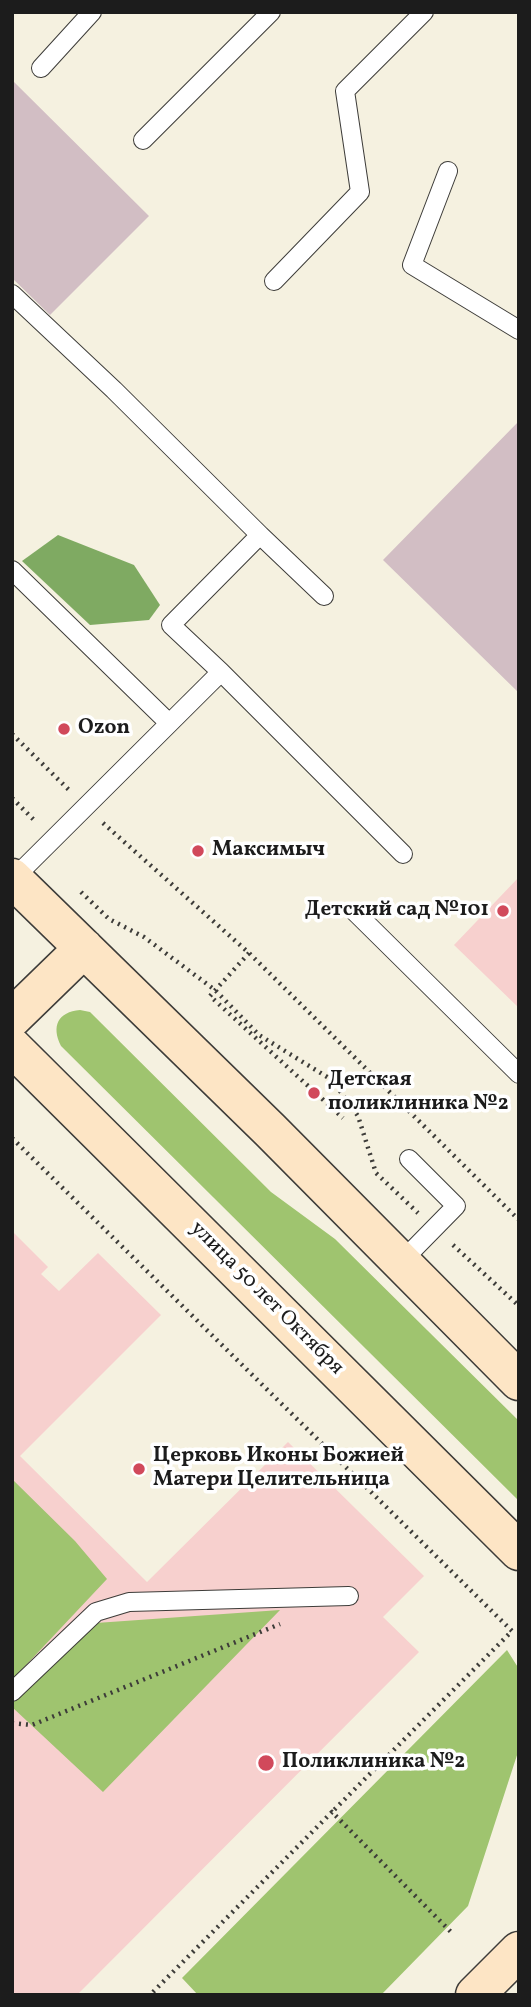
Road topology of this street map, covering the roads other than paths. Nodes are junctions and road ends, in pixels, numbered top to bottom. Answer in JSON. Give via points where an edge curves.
{"nodes":[{"id":1,"x":92,"y":12,"type":"edge"},
{"id":2,"x":271,"y":12,"type":"edge"},
{"id":3,"x":424,"y":12,"type":"edge"},
{"id":4,"x":41,"y":68,"type":"dead end"},
{"id":5,"x":143,"y":140,"type":"dead end"},
{"id":6,"x":448,"y":171,"type":"dead end"},
{"id":7,"x":274,"y":281,"type":"dead end"},
{"id":8,"x":12,"y":294,"type":"edge"},
{"id":9,"x":519,"y":330,"type":"edge"},
{"id":10,"x":260,"y":535,"type":"junction"},
{"id":11,"x":12,"y":570,"type":"edge"},
{"id":12,"x":324,"y":596,"type":"dead end"},
{"id":13,"x":221,"y":672,"type":"junction"},
{"id":14,"x":169,"y":723,"type":"junction"},
{"id":15,"x":403,"y":854,"type":"dead end"},
{"id":16,"x":13,"y":879,"type":"edge"},
{"id":17,"x":355,"y":912,"type":"dead end"},
{"id":18,"x":84,"y":948,"type":"junction"},
{"id":19,"x":12,"y":1018,"type":"edge"},
{"id":20,"x":12,"y":1047,"type":"edge"},
{"id":21,"x":519,"y":1074,"type":"edge"},
{"id":22,"x":409,"y":1160,"type":"dead end"},
{"id":23,"x":401,"y":1262,"type":"junction"},
{"id":24,"x":519,"y":1381,"type":"edge"},
{"id":25,"x":519,"y":1551,"type":"edge"},
{"id":26,"x":349,"y":1596,"type":"dead end"},
{"id":27,"x":12,"y":1692,"type":"edge"},
{"id":28,"x":519,"y":1951,"type":"edge"},
{"id":29,"x":475,"y":1995,"type":"edge"}],
"edges":[{"from":1,"to":4,"type":"lane"},
{"from":2,"to":5,"type":"lane"},
{"from":3,"to":7,"type":"lane","via":[[345,92],[360,192]]},
{"from":6,"to":9,"type":"lane","via":[[412,265]]},
{"from":8,"to":10,"type":"lane"},
{"from":10,"to":12,"type":"lane"},
{"from":10,"to":13,"type":"lane","via":[[171,625]]},
{"from":11,"to":14,"type":"lane"},
{"from":13,"to":14,"type":"lane"},
{"from":13,"to":15,"type":"lane"},
{"from":14,"to":16,"type":"lane"},
{"from":16,"to":18,"type":"main road"},
{"from":17,"to":21,"type":"lane"},
{"from":18,"to":19,"type":"main road"},
{"from":18,"to":23,"type":"main road"},
{"from":20,"to":25,"type":"main road","name":"улица 50 лет Октября"},
{"from":22,"to":23,"type":"lane","via":[[456,1206]]},
{"from":23,"to":24,"type":"main road"},
{"from":26,"to":27,"type":"lane","via":[[129,1602],[96,1612]]},
{"from":28,"to":29,"type":"main road"}]}
